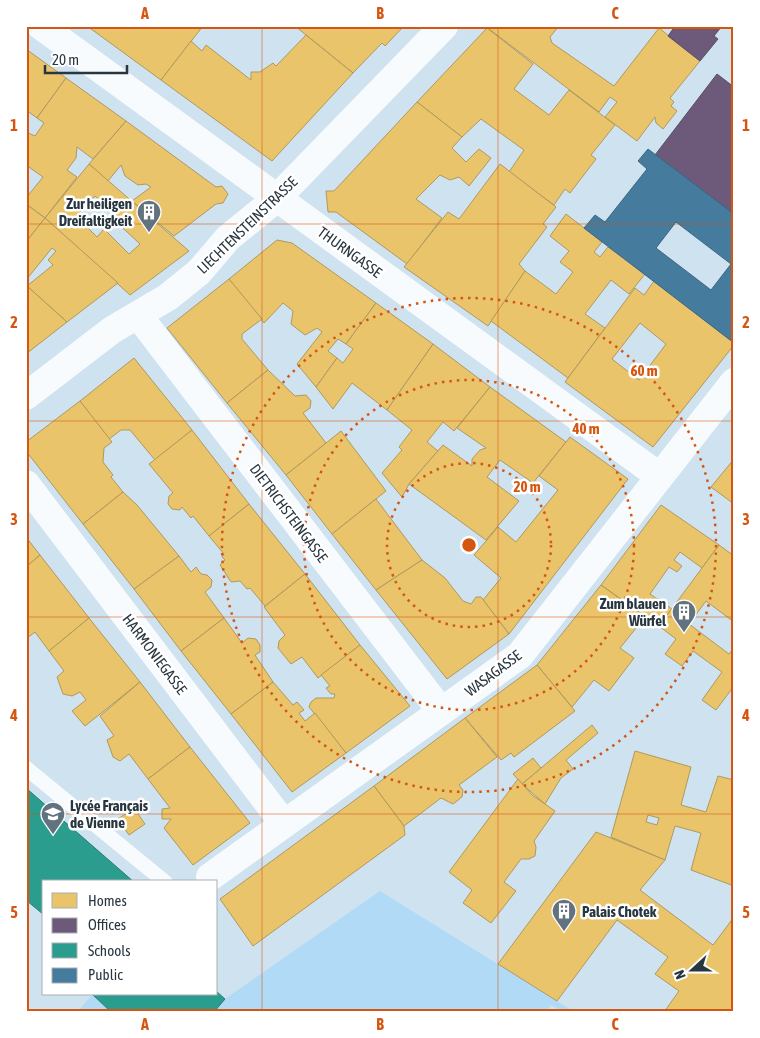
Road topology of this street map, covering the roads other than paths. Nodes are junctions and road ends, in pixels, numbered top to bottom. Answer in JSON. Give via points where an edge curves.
{"nodes":[{"id":1,"x":41,"y":26,"type":"edge"},
{"id":2,"x":444,"y":26,"type":"edge"},
{"id":3,"x":276,"y":198,"type":"junction"},
{"id":4,"x":138,"y":315,"type":"junction"},
{"id":5,"x":734,"y":382,"type":"edge"},
{"id":6,"x":26,"y":396,"type":"edge"},
{"id":7,"x":659,"y":476,"type":"junction"},
{"id":8,"x":26,"y":484,"type":"edge"},
{"id":9,"x":441,"y":712,"type":"junction"},
{"id":10,"x":26,"y":768,"type":"edge"},
{"id":11,"x":284,"y":824,"type":"junction"},
{"id":12,"x":210,"y":877,"type":"dead end"},
{"id":13,"x":163,"y":880,"type":"edge"}],
"edges":[{"from":1,"to":3,"type":"street","name":"THURNGASSE"},
{"from":2,"to":3,"type":"street","name":"LIECHTENSTEINSTRASSE"},
{"from":3,"to":4,"type":"street","name":"LIECHTENSTEINSTRASSE","via":[[228,238],[187,282]]},
{"from":3,"to":7,"type":"street","name":"THURNGASSE"},
{"from":4,"to":6,"type":"street","name":"LIECHTENSTEINSTRASSE","via":[[112,330]]},
{"from":4,"to":9,"type":"street","name":"DIETRICHSTEINGASSE"},
{"from":5,"to":7,"type":"street","name":"WASAGASSE"},
{"from":7,"to":9,"type":"street","name":"WASAGASSE","via":[[520,655]]},
{"from":8,"to":11,"type":"street","name":"HARMONIEGASSE"},
{"from":9,"to":11,"type":"street","name":"WASAGASSE"},
{"from":10,"to":13,"type":"lane"},
{"from":11,"to":12,"type":"street","name":"WASAGASSE"}]}
